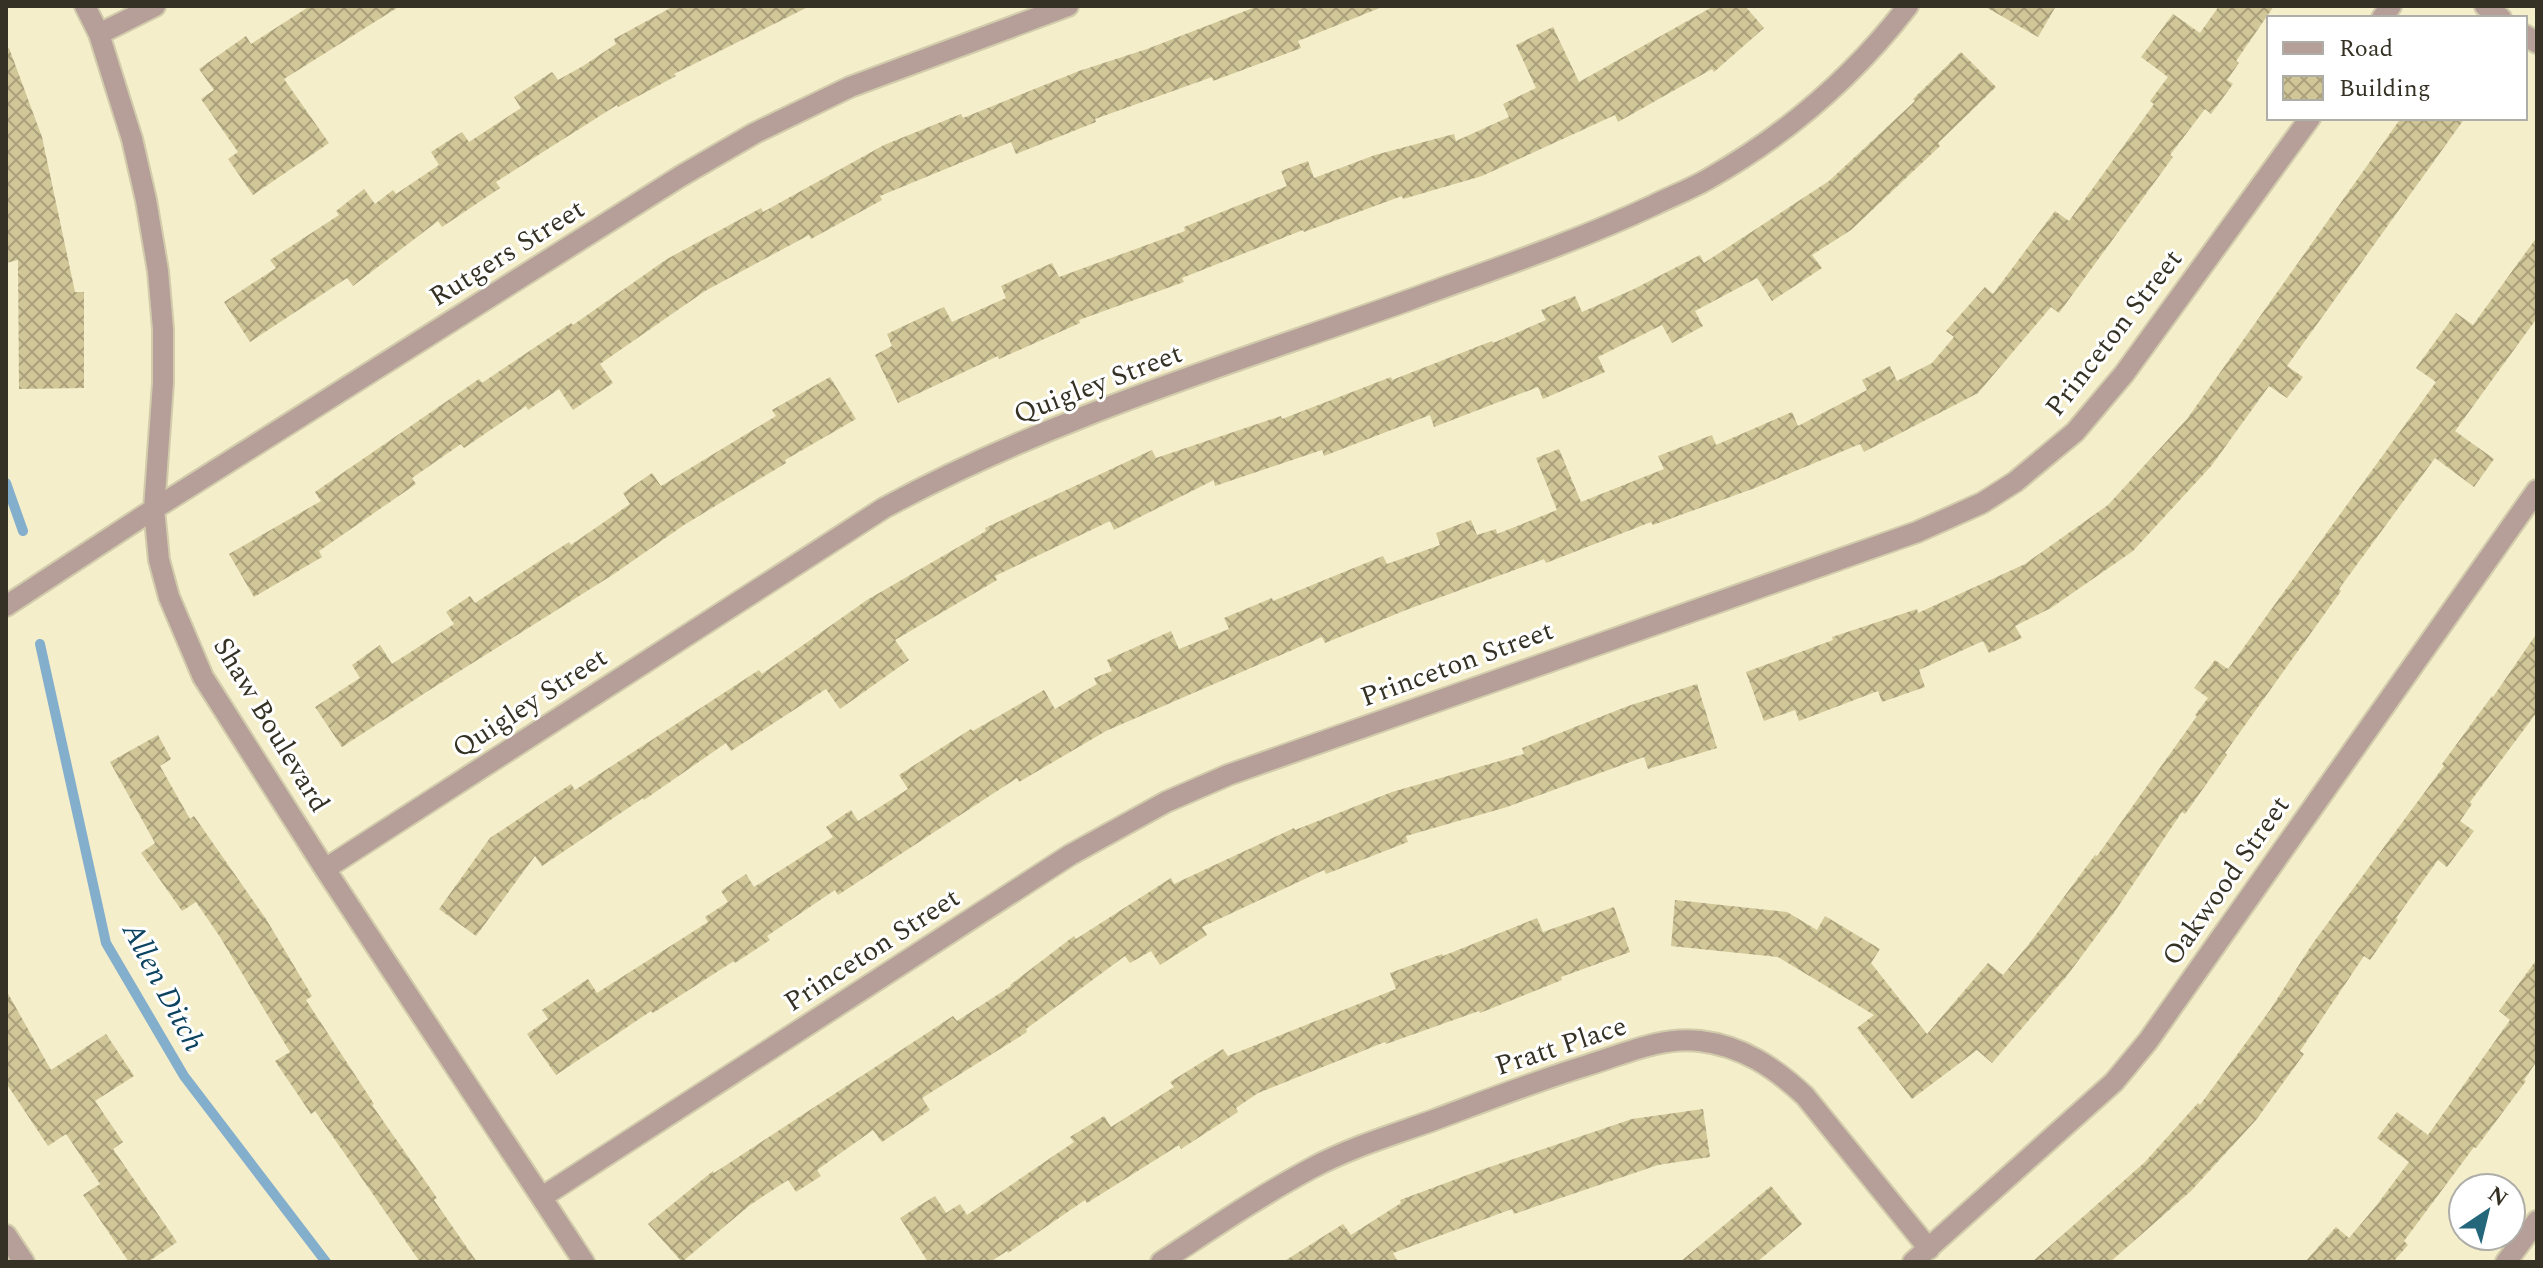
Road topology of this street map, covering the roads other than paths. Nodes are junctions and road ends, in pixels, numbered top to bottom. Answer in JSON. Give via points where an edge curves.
{"nodes":[{"id":1,"x":85,"y":6,"type":"edge"},
{"id":2,"x":155,"y":6,"type":"edge"},
{"id":3,"x":1068,"y":6,"type":"edge"},
{"id":4,"x":1908,"y":6,"type":"edge"},
{"id":5,"x":99,"y":34,"type":"junction"},
{"id":6,"x":2309,"y":120,"type":"edge"},
{"id":7,"x":2537,"y":490,"type":"edge"},
{"id":8,"x":154,"y":509,"type":"junction"},
{"id":9,"x":6,"y":606,"type":"edge"},
{"id":10,"x":325,"y":869,"type":"junction"},
{"id":11,"x":542,"y":1197,"type":"junction"},
{"id":12,"x":2537,"y":1221,"type":"edge"},
{"id":13,"x":6,"y":1235,"type":"edge"},
{"id":14,"x":1929,"y":1249,"type":"junction"},
{"id":15,"x":24,"y":1262,"type":"edge"},
{"id":16,"x":584,"y":1262,"type":"edge"},
{"id":17,"x":1161,"y":1262,"type":"edge"},
{"id":18,"x":1913,"y":1262,"type":"edge"},
{"id":19,"x":2506,"y":1262,"type":"edge"}],
"edges":[{"from":1,"to":5,"type":"street","name":"Shaw Boulevard"},
{"from":2,"to":5,"type":"street"},
{"from":3,"to":8,"type":"street","name":"Rutgers Street","via":[[850,87],[755,133]]},
{"from":4,"to":10,"type":"street","name":"Quigley Street","via":[[1831,91],[1794,123],[1708,179],[1593,233],[1065,423],[939,478],[884,508]]},
{"from":5,"to":8,"type":"street","name":"Shaw Boulevard","via":[[132,139],[158,271],[163,383]]},
{"from":6,"to":11,"type":"street","name":"Princeton Street","via":[[2075,432],[1982,503],[1917,532],[1242,770],[1166,802],[1070,855]]},
{"from":7,"to":14,"type":"street","name":"Oakwood Street","via":[[2148,1041],[2114,1082]]},
{"from":8,"to":9,"type":"street","name":"Rutgers Street"},
{"from":8,"to":10,"type":"street","name":"Shaw Boulevard","via":[[169,597],[203,677]]},
{"from":10,"to":11,"type":"street","name":"Shaw Boulevard"},
{"from":11,"to":16,"type":"street","name":"Shaw Boulevard"},
{"from":12,"to":19,"type":"street"},
{"from":13,"to":15,"type":"street"},
{"from":14,"to":17,"type":"street","name":"Pratt Place","via":[[1783,1076],[1730,1046],[1698,1040],[1668,1041],[1559,1074],[1353,1149],[1261,1198]]},
{"from":14,"to":18,"type":"street","name":"Oakwood Street"}]}
